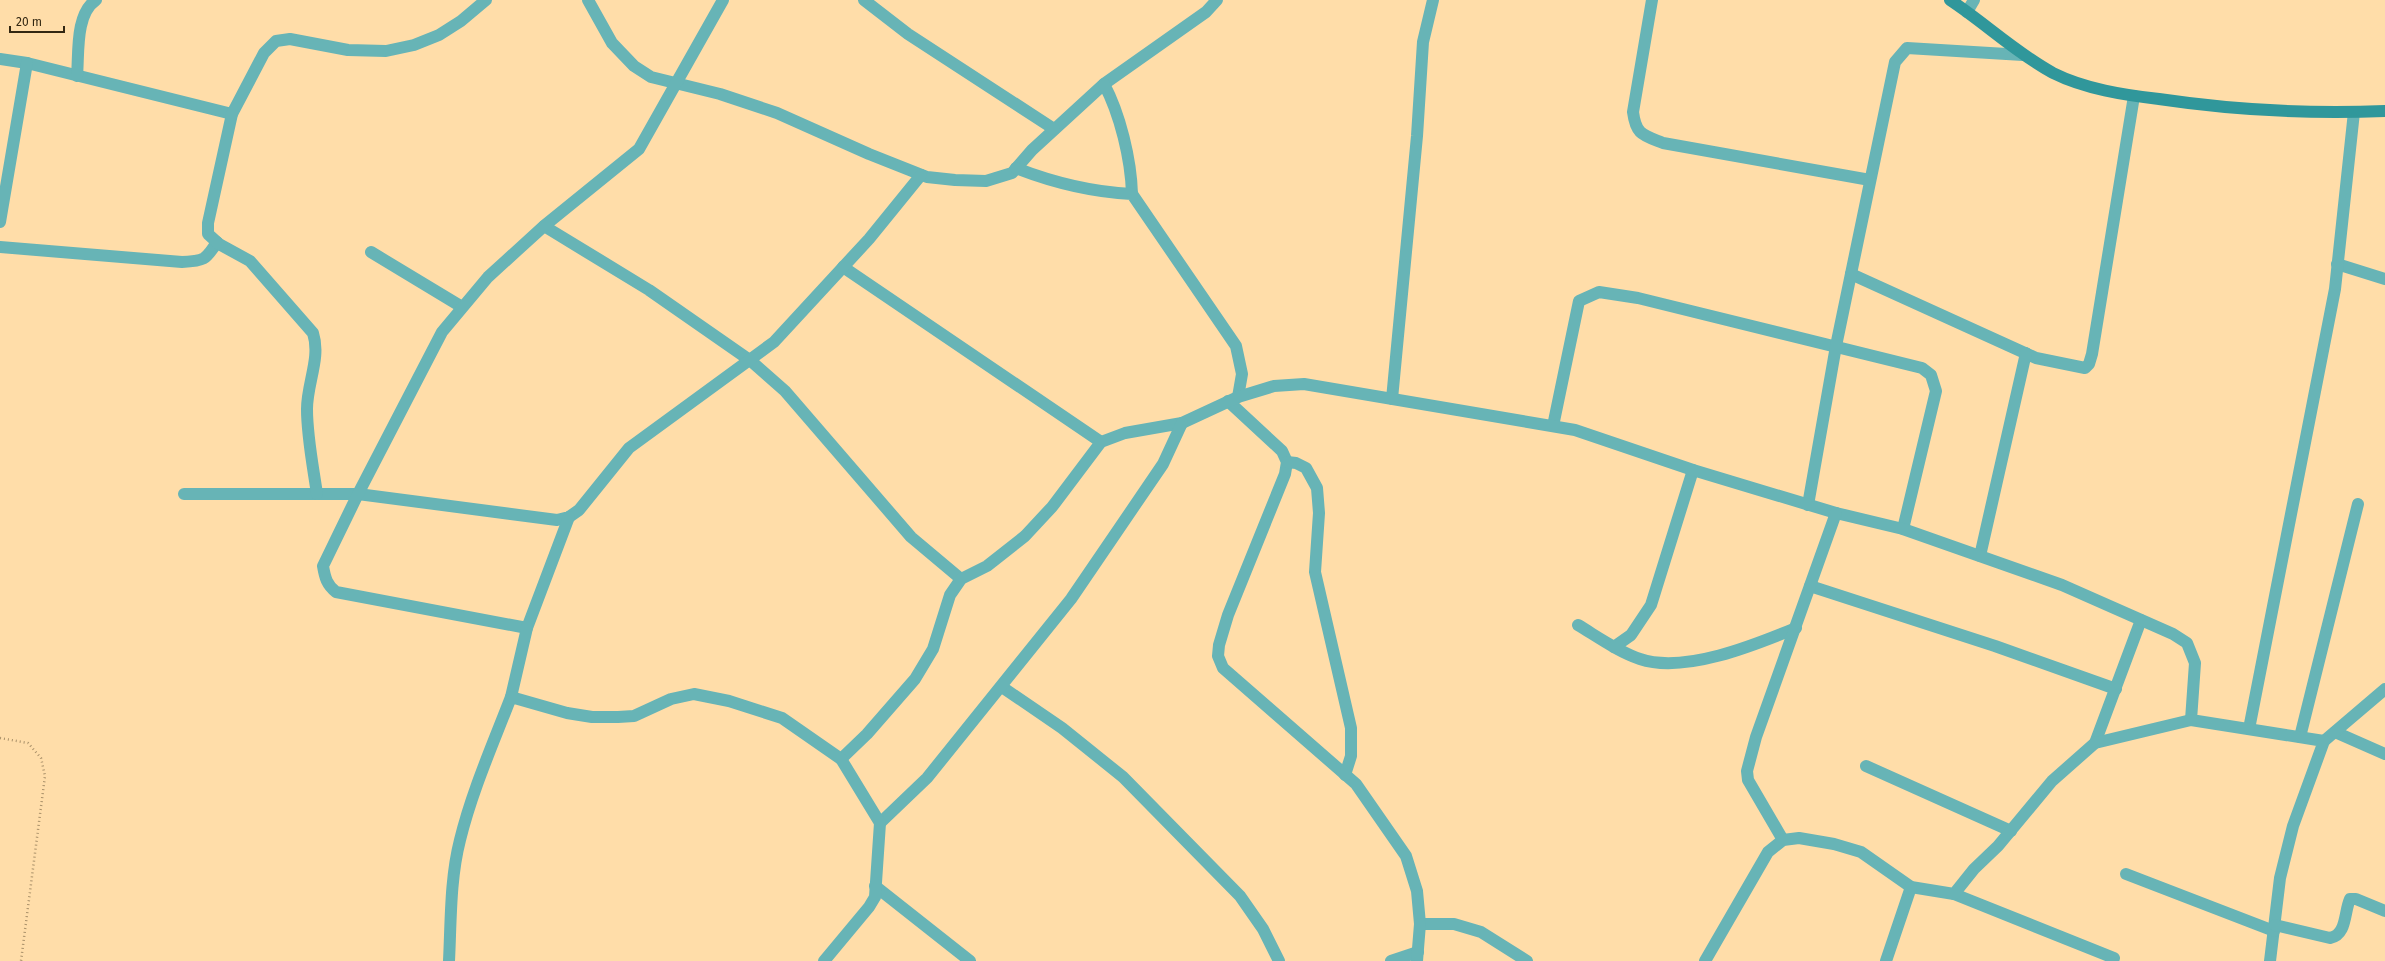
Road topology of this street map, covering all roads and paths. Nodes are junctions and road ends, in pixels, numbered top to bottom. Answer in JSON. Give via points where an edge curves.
{"nodes":[{"id":1,"x":96,"y":0,"type":"edge"},
{"id":2,"x":486,"y":0,"type":"edge"},
{"id":3,"x":588,"y":0,"type":"edge"},
{"id":4,"x":723,"y":0,"type":"edge"},
{"id":5,"x":864,"y":0,"type":"edge"},
{"id":6,"x":1217,"y":0,"type":"edge"},
{"id":7,"x":1433,"y":0,"type":"edge"},
{"id":8,"x":1652,"y":0,"type":"edge"},
{"id":9,"x":1950,"y":0,"type":"edge"},
{"id":10,"x":1974,"y":0,"type":"edge"},
{"id":11,"x":1967,"y":12,"type":"junction"},
{"id":12,"x":2023,"y":55,"type":"junction"},
{"id":13,"x":0,"y":59,"type":"edge"},
{"id":14,"x":26,"y":63,"type":"junction"},
{"id":15,"x":77,"y":76,"type":"junction"},
{"id":16,"x":676,"y":84,"type":"junction"},
{"id":17,"x":1104,"y":84,"type":"junction"},
{"id":18,"x":2134,"y":96,"type":"junction"},
{"id":19,"x":2385,"y":111,"type":"edge"},
{"id":20,"x":2354,"y":112,"type":"junction"},
{"id":21,"x":232,"y":114,"type":"junction"},
{"id":22,"x":1054,"y":130,"type":"junction"},
{"id":23,"x":1016,"y":168,"type":"junction"},
{"id":24,"x":921,"y":175,"type":"junction"},
{"id":25,"x":1870,"y":180,"type":"junction"},
{"id":26,"x":1132,"y":194,"type":"junction"},
{"id":27,"x":0,"y":222,"type":"edge"},
{"id":28,"x":544,"y":226,"type":"junction"},
{"id":29,"x":217,"y":242,"type":"junction"},
{"id":30,"x":0,"y":247,"type":"edge"},
{"id":31,"x":371,"y":252,"type":"dead end"},
{"id":32,"x":2338,"y":264,"type":"junction"},
{"id":33,"x":843,"y":267,"type":"junction"},
{"id":34,"x":1851,"y":274,"type":"junction"},
{"id":35,"x":2385,"y":279,"type":"edge"},
{"id":36,"x":462,"y":307,"type":"junction"},
{"id":37,"x":1836,"y":346,"type":"junction"},
{"id":38,"x":2026,"y":353,"type":"junction"},
{"id":39,"x":751,"y":361,"type":"junction"},
{"id":40,"x":1233,"y":399,"type":"junction"},
{"id":41,"x":1392,"y":399,"type":"junction"},
{"id":42,"x":1182,"y":423,"type":"junction"},
{"id":43,"x":1553,"y":426,"type":"junction"},
{"id":44,"x":1101,"y":442,"type":"junction"},
{"id":45,"x":1287,"y":462,"type":"junction"},
{"id":46,"x":1693,"y":470,"type":"junction"},
{"id":47,"x":184,"y":494,"type":"dead end"},
{"id":48,"x":317,"y":494,"type":"junction"},
{"id":49,"x":358,"y":494,"type":"junction"},
{"id":50,"x":2358,"y":504,"type":"dead end"},
{"id":51,"x":1808,"y":505,"type":"junction"},
{"id":52,"x":1836,"y":513,"type":"junction"},
{"id":53,"x":570,"y":516,"type":"junction"},
{"id":54,"x":1903,"y":529,"type":"junction"},
{"id":55,"x":1980,"y":556,"type":"junction"},
{"id":56,"x":961,"y":579,"type":"junction"},
{"id":57,"x":1810,"y":586,"type":"junction"},
{"id":58,"x":2141,"y":620,"type":"junction"},
{"id":59,"x":1578,"y":625,"type":"dead end"},
{"id":60,"x":527,"y":628,"type":"junction"},
{"id":61,"x":1796,"y":628,"type":"junction"},
{"id":62,"x":1614,"y":647,"type":"junction"},
{"id":63,"x":1002,"y":687,"type":"junction"},
{"id":64,"x":2116,"y":689,"type":"junction"},
{"id":65,"x":2385,"y":689,"type":"edge"},
{"id":66,"x":511,"y":697,"type":"junction"},
{"id":67,"x":2191,"y":720,"type":"junction"},
{"id":68,"x":2249,"y":729,"type":"junction"},
{"id":69,"x":2334,"y":732,"type":"junction"},
{"id":70,"x":2300,"y":737,"type":"junction"},
{"id":71,"x":0,"y":738,"type":"edge"},
{"id":72,"x":2324,"y":741,"type":"junction"},
{"id":73,"x":2095,"y":744,"type":"junction"},
{"id":74,"x":2385,"y":754,"type":"edge"},
{"id":75,"x":842,"y":759,"type":"junction"},
{"id":76,"x":1866,"y":766,"type":"dead end"},
{"id":77,"x":1345,"y":775,"type":"junction"},
{"id":78,"x":880,"y":823,"type":"junction"},
{"id":79,"x":2011,"y":831,"type":"junction"},
{"id":80,"x":1783,"y":840,"type":"junction"},
{"id":81,"x":2126,"y":874,"type":"dead end"},
{"id":82,"x":875,"y":886,"type":"junction"},
{"id":83,"x":1911,"y":887,"type":"junction"},
{"id":84,"x":1954,"y":894,"type":"junction"},
{"id":85,"x":2385,"y":911,"type":"edge"},
{"id":86,"x":1420,"y":924,"type":"junction"},
{"id":87,"x":2274,"y":928,"type":"junction"},
{"id":88,"x":1418,"y":957,"type":"edge"},
{"id":89,"x":2114,"y":958,"type":"dead end"},
{"id":90,"x":21,"y":961,"type":"edge"},
{"id":91,"x":449,"y":961,"type":"edge"},
{"id":92,"x":824,"y":961,"type":"edge"},
{"id":93,"x":970,"y":961,"type":"edge"},
{"id":94,"x":1279,"y":961,"type":"edge"},
{"id":95,"x":1391,"y":961,"type":"edge"},
{"id":96,"x":1527,"y":961,"type":"edge"},
{"id":97,"x":1705,"y":961,"type":"edge"},
{"id":98,"x":1886,"y":961,"type":"edge"},
{"id":99,"x":2270,"y":961,"type":"edge"}],
"edges":[{"from":1,"to":15,"type":"street","via":[[82,21]]},
{"from":2,"to":21,"type":"street","via":[[439,35],[414,45],[386,51],[348,50],[290,39],[276,41],[264,53]]},
{"from":3,"to":16,"type":"street","via":[[612,43],[634,66],[651,77]]},
{"from":4,"to":16,"type":"street"},
{"from":5,"to":22,"type":"street","via":[[908,34]]},
{"from":6,"to":17,"type":"street","via":[[1206,12]]},
{"from":7,"to":41,"type":"street","via":[[1423,42],[1417,136]]},
{"from":8,"to":25,"type":"street","via":[[1633,112],[1635,127],[1643,136],[1664,143]]},
{"from":9,"to":11,"type":"main road"},
{"from":10,"to":11,"type":"street"},
{"from":11,"to":12,"type":"main road"},
{"from":12,"to":18,"type":"main road","via":[[2078,83]]},
{"from":12,"to":25,"type":"street","via":[[1907,48],[1895,62]]},
{"from":13,"to":14,"type":"street"},
{"from":14,"to":15,"type":"street"},
{"from":14,"to":27,"type":"street"},
{"from":15,"to":21,"type":"street"},
{"from":16,"to":24,"type":"street","via":[[720,94],[777,113]]},
{"from":16,"to":28,"type":"street","via":[[639,149]]},
{"from":17,"to":22,"type":"street"},
{"from":17,"to":26,"type":"street","via":[[1114,104],[1132,177]]},
{"from":18,"to":20,"type":"main road","via":[[2189,104],[2282,111]]},
{"from":18,"to":38,"type":"street","via":[[2089,364],[2085,368],[2080,368],[2036,358]]},
{"from":19,"to":20,"type":"main road"},
{"from":20,"to":32,"type":"street"},
{"from":21,"to":29,"type":"street","via":[[208,223],[208,234]]},
{"from":22,"to":23,"type":"street"},
{"from":23,"to":24,"type":"street","via":[[1012,173],[986,181]]},
{"from":23,"to":26,"type":"street","via":[[1046,179],[1111,193]]},
{"from":24,"to":33,"type":"street"},
{"from":25,"to":34,"type":"street"},
{"from":26,"to":40,"type":"street","via":[[1236,346],[1242,374]]},
{"from":28,"to":36,"type":"street","via":[[488,278]]},
{"from":28,"to":39,"type":"street","via":[[649,290]]},
{"from":29,"to":30,"type":"street","via":[[208,257],[200,262]]},
{"from":29,"to":48,"type":"street","via":[[250,261],[313,333],[317,346],[307,406],[308,434]]},
{"from":31,"to":36,"type":"street"},
{"from":32,"to":35,"type":"street"},
{"from":32,"to":68,"type":"street"},
{"from":33,"to":39,"type":"street","via":[[774,342]]},
{"from":33,"to":44,"type":"street"},
{"from":34,"to":37,"type":"street"},
{"from":34,"to":38,"type":"street"},
{"from":36,"to":49,"type":"street","via":[[442,332]]},
{"from":37,"to":43,"type":"street","via":[[1638,298],[1599,292],[1579,301]]},
{"from":37,"to":51,"type":"street"},
{"from":37,"to":54,"type":"street","via":[[1922,368],[1932,375],[1936,390]]},
{"from":38,"to":55,"type":"street"},
{"from":39,"to":53,"type":"street","via":[[629,448],[579,510]]},
{"from":39,"to":56,"type":"street","via":[[785,391],[911,537]]},
{"from":40,"to":41,"type":"street","via":[[1274,386],[1304,384]]},
{"from":40,"to":42,"type":"street"},
{"from":40,"to":45,"type":"street","via":[[1282,451]]},
{"from":41,"to":43,"type":"street"},
{"from":42,"to":44,"type":"street","via":[[1125,433]]},
{"from":42,"to":63,"type":"street","via":[[1163,464],[1106,548],[1071,599]]},
{"from":43,"to":46,"type":"street","via":[[1575,430]]},
{"from":44,"to":56,"type":"street","via":[[1052,507],[1025,536],[986,566]]},
{"from":45,"to":77,"type":"street","via":[[1306,468],[1317,488],[1319,513],[1315,572],[1351,728],[1351,756]]},
{"from":45,"to":77,"type":"street","via":[[1285,474],[1228,615],[1218,656],[1223,668],[1231,677]]},
{"from":46,"to":51,"type":"street"},
{"from":46,"to":62,"type":"street","via":[[1651,605],[1631,635]]},
{"from":47,"to":48,"type":"street"},
{"from":48,"to":49,"type":"street"},
{"from":49,"to":53,"type":"street","via":[[557,520]]},
{"from":49,"to":60,"type":"street","via":[[323,566],[325,578],[336,592]]},
{"from":50,"to":70,"type":"street"},
{"from":51,"to":52,"type":"street"},
{"from":52,"to":54,"type":"street"},
{"from":52,"to":57,"type":"street"},
{"from":53,"to":60,"type":"street"},
{"from":54,"to":55,"type":"street"},
{"from":55,"to":58,"type":"street","via":[[2062,585]]},
{"from":56,"to":75,"type":"street","via":[[950,596],[933,649],[915,679]]},
{"from":57,"to":61,"type":"street"},
{"from":57,"to":64,"type":"street","via":[[1995,646]]},
{"from":58,"to":64,"type":"street"},
{"from":58,"to":67,"type":"street","via":[[2173,634],[2186,643],[2192,653],[2195,663]]},
{"from":59,"to":62,"type":"street"},
{"from":60,"to":66,"type":"street"},
{"from":61,"to":62,"type":"street","via":[[1748,648],[1684,662],[1656,663]]},
{"from":61,"to":80,"type":"street","via":[[1756,738],[1747,771],[1748,780]]},
{"from":63,"to":78,"type":"street","via":[[926,778]]},
{"from":63,"to":94,"type":"street","via":[[1062,728],[1134,787],[1240,896],[1263,930]]},
{"from":64,"to":73,"type":"street"},
{"from":65,"to":69,"type":"street"},
{"from":66,"to":75,"type":"street","via":[[566,713],[592,717],[634,716],[672,699],[701,695],[782,718]]},
{"from":66,"to":91,"type":"street","via":[[460,840],[454,873]]},
{"from":67,"to":68,"type":"street"},
{"from":67,"to":73,"type":"street"},
{"from":68,"to":70,"type":"street"},
{"from":69,"to":72,"type":"street"},
{"from":69,"to":74,"type":"street"},
{"from":70,"to":72,"type":"street"},
{"from":71,"to":90,"type":"path","via":[[28,743],[40,758],[45,776]]},
{"from":72,"to":87,"type":"street","via":[[2293,826],[2280,878]]},
{"from":73,"to":79,"type":"street","via":[[2052,781]]},
{"from":75,"to":78,"type":"street"},
{"from":76,"to":79,"type":"street"},
{"from":77,"to":86,"type":"street","via":[[1356,784],[1406,856],[1417,891]]},
{"from":78,"to":82,"type":"street"},
{"from":79,"to":84,"type":"street"},
{"from":80,"to":83,"type":"street","via":[[1799,838],[1861,852]]},
{"from":80,"to":97,"type":"street","via":[[1768,852]]},
{"from":81,"to":87,"type":"street"},
{"from":82,"to":92,"type":"street","via":[[875,897],[870,907]]},
{"from":82,"to":93,"type":"street"},
{"from":83,"to":84,"type":"street"},
{"from":83,"to":98,"type":"street"},
{"from":84,"to":89,"type":"street"},
{"from":85,"to":87,"type":"street","via":[[2350,899],[2342,932],[2330,938]]},
{"from":86,"to":88,"type":"street"},
{"from":86,"to":96,"type":"street","via":[[1454,924],[1481,932]]},
{"from":87,"to":99,"type":"street"},
{"from":88,"to":95,"type":"street"}]}
